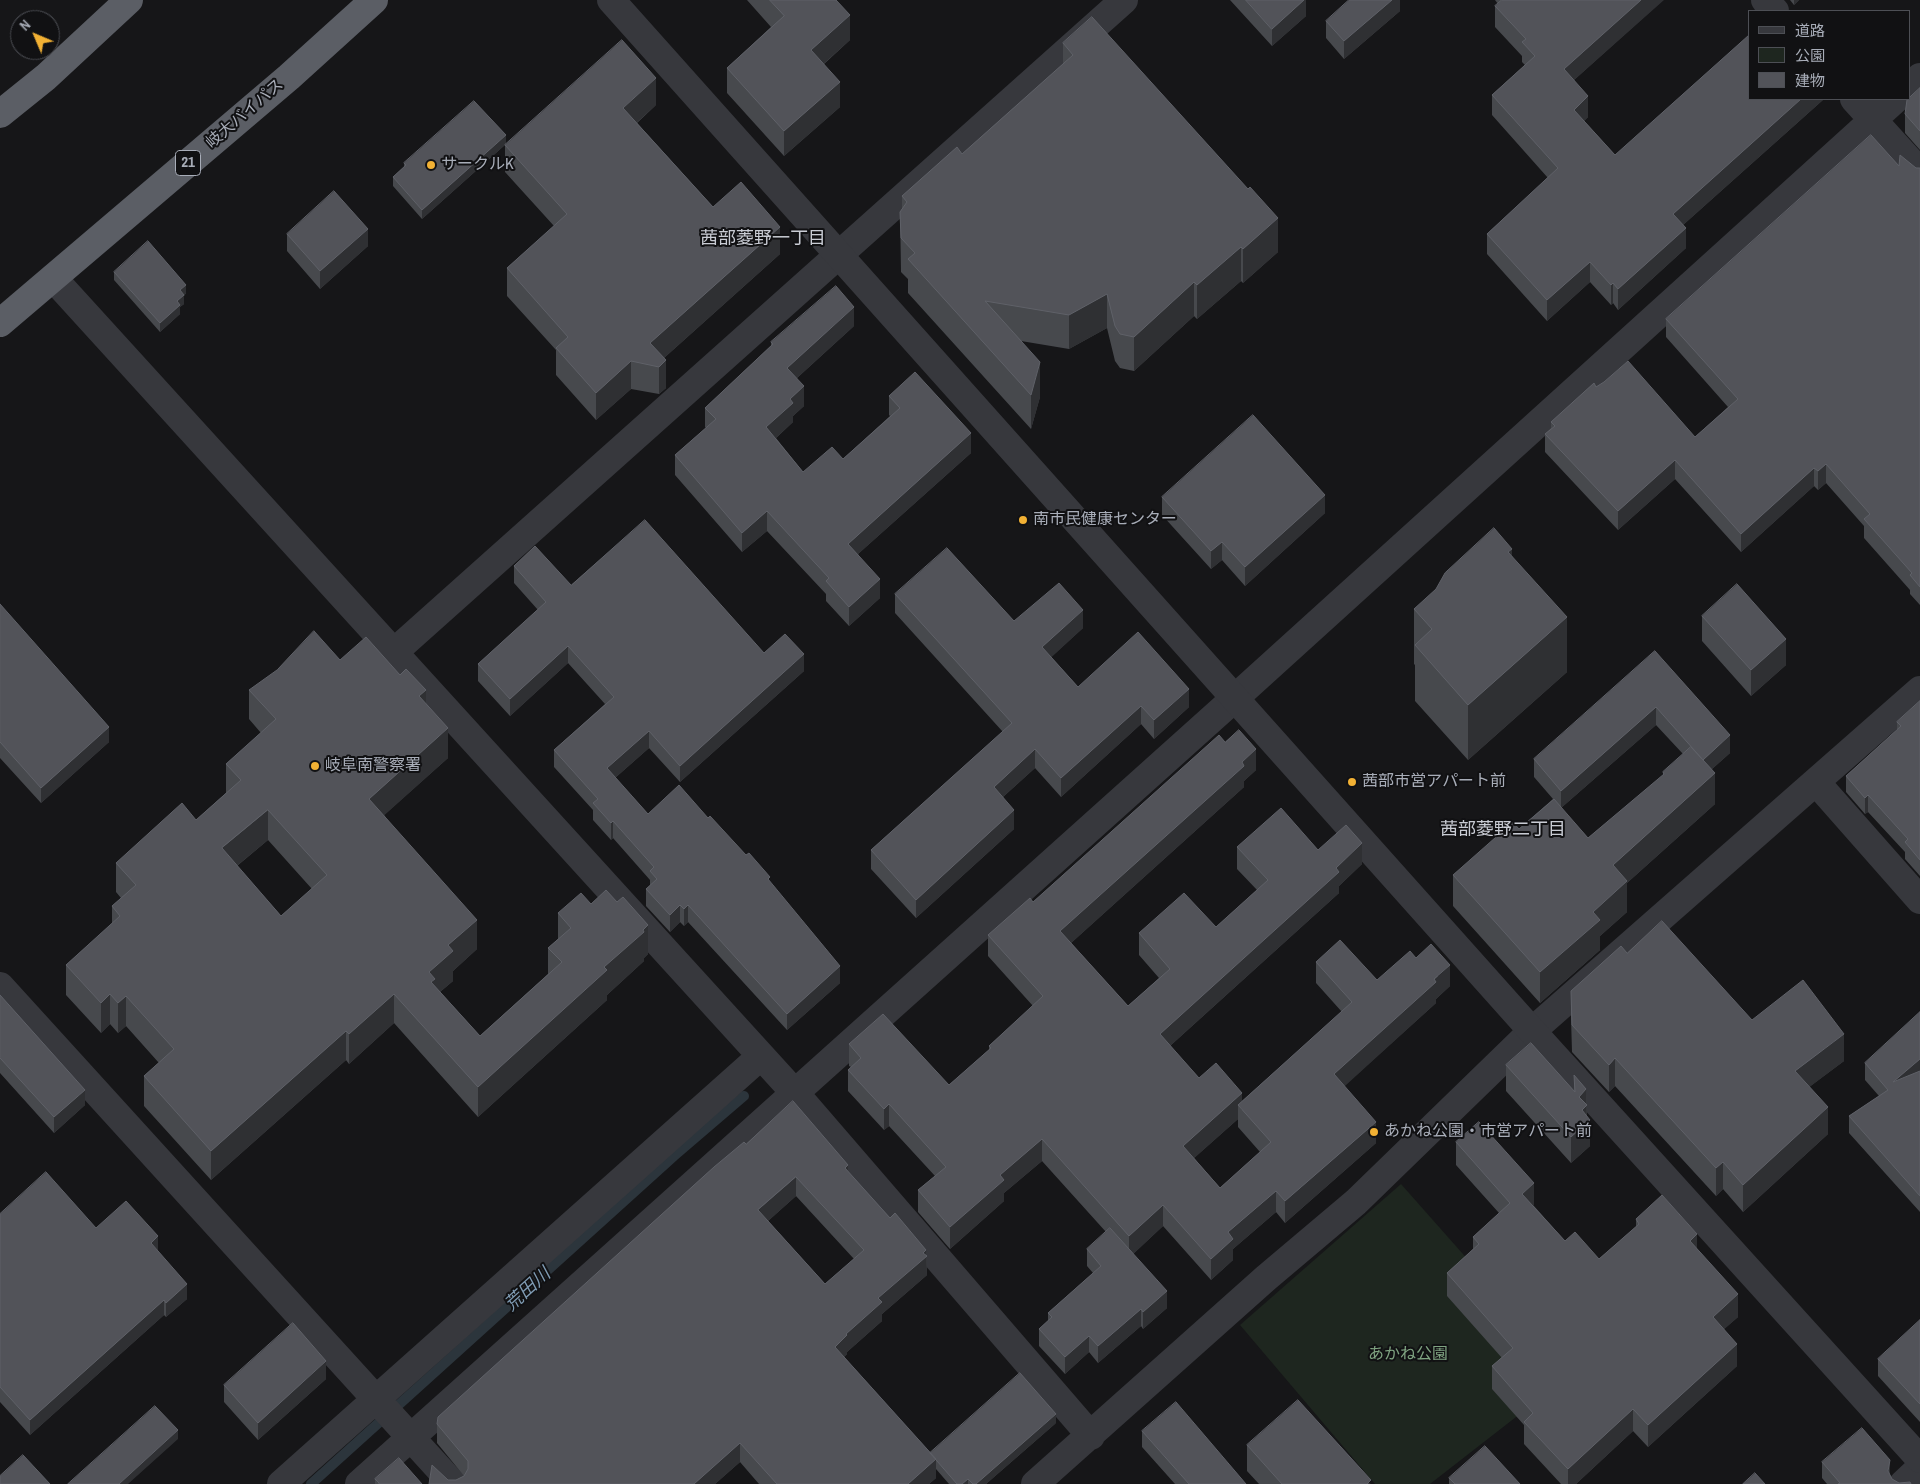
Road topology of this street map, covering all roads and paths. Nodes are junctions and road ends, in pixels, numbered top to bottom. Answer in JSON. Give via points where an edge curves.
{"nodes":[{"id":1,"x":128,"y":0,"type":"edge"},
{"id":2,"x":374,"y":0,"type":"edge"},
{"id":3,"x":611,"y":0,"type":"edge"},
{"id":4,"x":1124,"y":0,"type":"edge"},
{"id":5,"x":1765,"y":0,"type":"edge"},
{"id":6,"x":1774,"y":10,"type":"edge"},
{"id":7,"x":1920,"y":78,"type":"edge"},
{"id":8,"x":1910,"y":87,"type":"edge"},
{"id":9,"x":1855,"y":100,"type":"edge"},
{"id":10,"x":1895,"y":100,"type":"edge"},
{"id":11,"x":0,"y":114,"type":"edge"},
{"id":12,"x":1873,"y":120,"type":"junction"},
{"id":13,"x":1920,"y":172,"type":"edge"},
{"id":14,"x":840,"y":256,"type":"junction"},
{"id":15,"x":54,"y":278,"type":"junction"},
{"id":16,"x":0,"y":323,"type":"edge"},
{"id":17,"x":393,"y":653,"type":"junction"},
{"id":18,"x":1920,"y":690,"type":"edge"},
{"id":19,"x":1235,"y":698,"type":"junction"},
{"id":20,"x":1816,"y":782,"type":"junction"},
{"id":21,"x":1920,"y":900,"type":"edge"},
{"id":22,"x":0,"y":986,"type":"edge"},
{"id":23,"x":1532,"y":1031,"type":"junction"},
{"id":24,"x":761,"y":1056,"type":"junction"},
{"id":25,"x":795,"y":1093,"type":"junction"},
{"id":26,"x":380,"y":1403,"type":"junction"},
{"id":27,"x":407,"y":1433,"type":"junction"},
{"id":28,"x":1091,"y":1436,"type":"junction"},
{"id":29,"x":1920,"y":1459,"type":"edge"},
{"id":30,"x":1920,"y":1468,"type":"edge"},
{"id":31,"x":281,"y":1484,"type":"edge"},
{"id":32,"x":359,"y":1484,"type":"edge"},
{"id":33,"x":453,"y":1484,"type":"edge"},
{"id":34,"x":1035,"y":1484,"type":"edge"},
{"id":35,"x":1903,"y":1484,"type":"edge"}],
"edges":[{"from":1,"to":11,"type":"highway","via":[[46,77]]},
{"from":2,"to":15,"type":"highway","name":"岐大バイパス","number":"21"},
{"from":3,"to":14,"type":"street"},
{"from":4,"to":14,"type":"street"},
{"from":5,"to":6,"type":"street"},
{"from":7,"to":8,"type":"street"},
{"from":9,"to":12,"type":"street"},
{"from":10,"to":12,"type":"street"},
{"from":12,"to":13,"type":"street"},
{"from":12,"to":19,"type":"street"},
{"from":14,"to":17,"type":"street"},
{"from":14,"to":19,"type":"street"},
{"from":15,"to":16,"type":"highway","name":"岐大バイパス","number":"21"},
{"from":15,"to":17,"type":"street"},
{"from":17,"to":24,"type":"street"},
{"from":18,"to":20,"type":"street"},
{"from":19,"to":23,"type":"street"},
{"from":19,"to":25,"type":"street"},
{"from":20,"to":21,"type":"street"},
{"from":20,"to":23,"type":"street"},
{"from":22,"to":26,"type":"street"},
{"from":23,"to":28,"type":"street","via":[[1356,1202],[1266,1278]]},
{"from":23,"to":29,"type":"street"},
{"from":24,"to":25,"type":"street"},
{"from":24,"to":26,"type":"street"},
{"from":25,"to":27,"type":"street"},
{"from":25,"to":28,"type":"street"},
{"from":26,"to":27,"type":"street"},
{"from":26,"to":31,"type":"street"},
{"from":27,"to":32,"type":"street"},
{"from":27,"to":33,"type":"street"},
{"from":28,"to":34,"type":"street"},
{"from":30,"to":35,"type":"street"}]}
